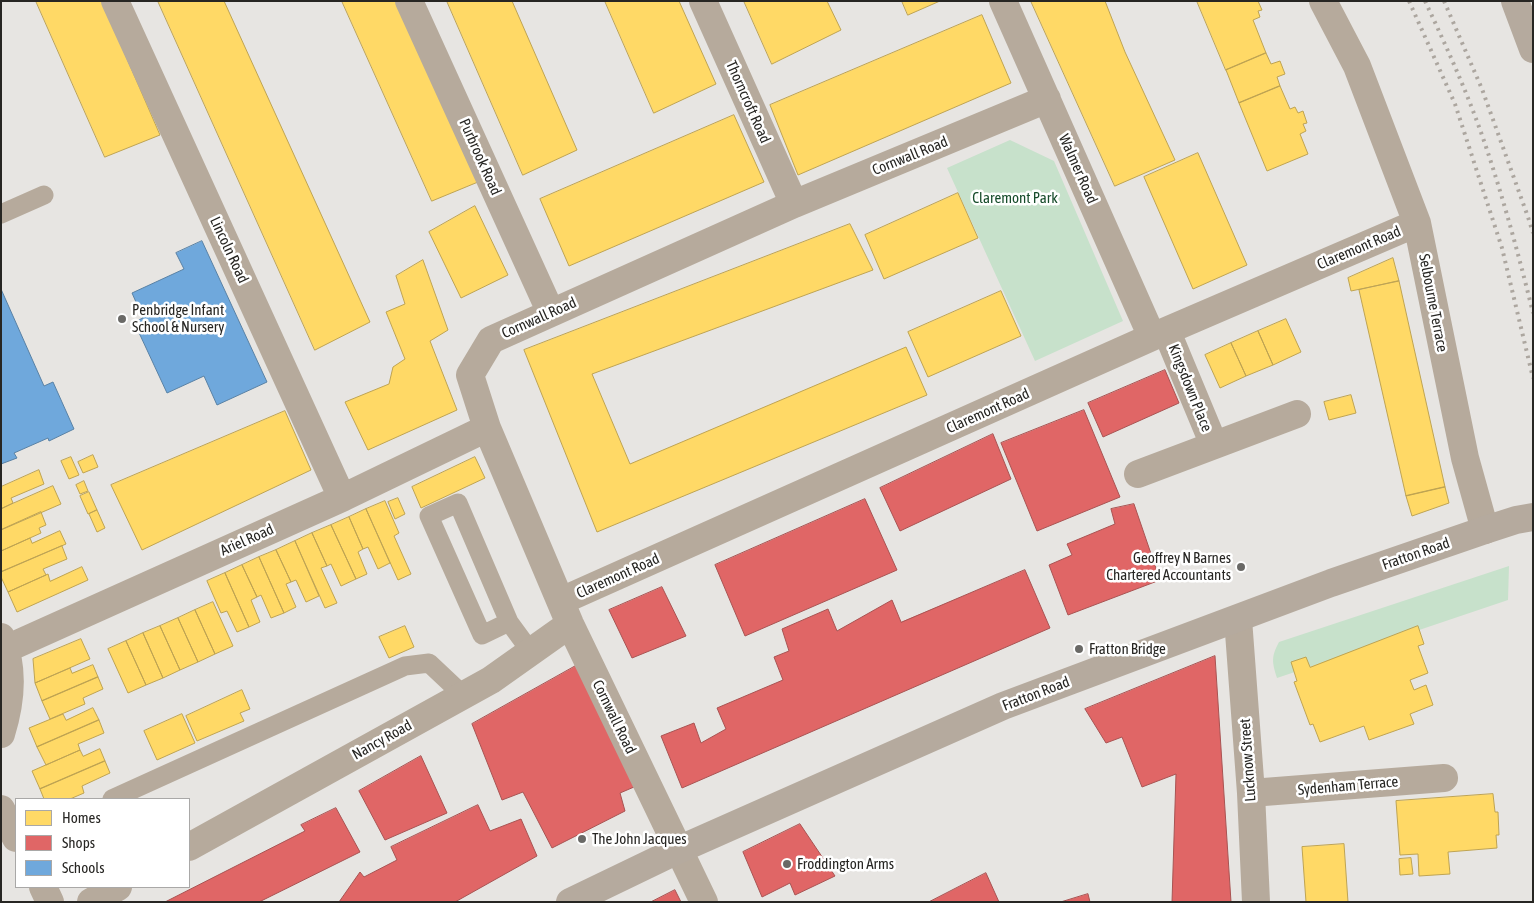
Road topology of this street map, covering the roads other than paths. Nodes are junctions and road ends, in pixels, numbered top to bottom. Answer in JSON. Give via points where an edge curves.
{"nodes":[{"id":1,"x":115,"y":1,"type":"edge"},
{"id":2,"x":410,"y":1,"type":"edge"},
{"id":3,"x":703,"y":1,"type":"edge"},
{"id":4,"x":1004,"y":1,"type":"edge"},
{"id":5,"x":1322,"y":1,"type":"edge"},
{"id":6,"x":1515,"y":1,"type":"edge"},
{"id":7,"x":1533,"y":49,"type":"edge"},
{"id":8,"x":1047,"y":99,"type":"junction"},
{"id":9,"x":44,"y":195,"type":"dead end"},
{"id":10,"x":794,"y":204,"type":"junction"},
{"id":11,"x":1,"y":214,"type":"edge"},
{"id":12,"x":1417,"y":223,"type":"junction"},
{"id":13,"x":551,"y":313,"type":"junction"},
{"id":14,"x":1160,"y":334,"type":"junction"},
{"id":15,"x":1298,"y":414,"type":"dead end"},
{"id":16,"x":487,"y":428,"type":"junction"},
{"id":17,"x":1214,"y":445,"type":"junction"},
{"id":18,"x":1138,"y":474,"type":"dead end"},
{"id":19,"x":342,"y":498,"type":"junction"},
{"id":20,"x":1524,"y":518,"type":"edge"},
{"id":21,"x":1485,"y":530,"type":"junction"},
{"id":22,"x":565,"y":613,"type":"junction"},
{"id":23,"x":1238,"y":619,"type":"junction"},
{"id":24,"x":509,"y":622,"type":"junction"},
{"id":25,"x":4,"y":643,"type":"edge"},
{"id":26,"x":531,"y":652,"type":"junction"},
{"id":27,"x":463,"y":696,"type":"junction"},
{"id":28,"x":1,"y":734,"type":"edge"},
{"id":29,"x":1444,"y":778,"type":"dead end"},
{"id":30,"x":1251,"y":793,"type":"junction"},
{"id":31,"x":114,"y":798,"type":"edge"},
{"id":32,"x":1,"y":809,"type":"edge"},
{"id":33,"x":15,"y":836,"type":"edge"},
{"id":34,"x":190,"y":847,"type":"edge"},
{"id":35,"x":678,"y":850,"type":"junction"},
{"id":36,"x":43,"y":888,"type":"edge"},
{"id":37,"x":116,"y":888,"type":"edge"},
{"id":38,"x":50,"y":902,"type":"edge"},
{"id":39,"x":91,"y":902,"type":"edge"},
{"id":40,"x":570,"y":902,"type":"edge"},
{"id":41,"x":704,"y":902,"type":"edge"},
{"id":42,"x":1256,"y":902,"type":"edge"}],
"edges":[{"from":1,"to":19,"type":"street","name":"Lincoln Road"},
{"from":2,"to":13,"type":"street","name":"Purbrook Road"},
{"from":3,"to":10,"type":"street","name":"Thorncroft Road"},
{"from":4,"to":8,"type":"street","name":"Walmer Road"},
{"from":5,"to":12,"type":"street","name":"Selbourne Terrace","via":[[1357,66]]},
{"from":6,"to":7,"type":"main road"},
{"from":8,"to":10,"type":"street","name":"Cornwall Road"},
{"from":8,"to":14,"type":"street","name":"Walmer Road"},
{"from":9,"to":11,"type":"lane"},
{"from":10,"to":13,"type":"street","name":"Cornwall Road"},
{"from":12,"to":14,"type":"street","name":"Claremont Road"},
{"from":12,"to":21,"type":"street","name":"Selbourne Terrace","via":[[1465,458]]},
{"from":13,"to":16,"type":"street","name":"Cornwall Road","via":[[491,340],[470,375]]},
{"from":14,"to":17,"type":"street","name":"Kingsdown Place"},
{"from":14,"to":22,"type":"street","name":"Claremont Road"},
{"from":15,"to":17,"type":"street","name":"Kingsdown Place"},
{"from":16,"to":19,"type":"street","name":"Ariel Road"},
{"from":16,"to":22,"type":"street","name":"Cornwall Road"},
{"from":17,"to":18,"type":"street","name":"Kingsdown Place"},
{"from":19,"to":25,"type":"street","name":"Ariel Road"},
{"from":20,"to":21,"type":"main road","name":"Fratton Road"},
{"from":21,"to":23,"type":"main road","name":"Fratton Road"},
{"from":22,"to":26,"type":"street","name":"Nancy Road"},
{"from":22,"to":35,"type":"street","name":"Cornwall Road"},
{"from":23,"to":30,"type":"street","name":"Lucknow Street"},
{"from":23,"to":35,"type":"main road","name":"Fratton Road","via":[[1003,706]]},
{"from":24,"to":24,"type":"lane","via":[[458,503],[429,516],[482,635]]},
{"from":24,"to":26,"type":"lane"},
{"from":25,"to":28,"type":"street","via":[[10,685]]},
{"from":26,"to":27,"type":"street","name":"Nancy Road"},
{"from":27,"to":31,"type":"lane","via":[[429,663],[406,666]]},
{"from":27,"to":34,"type":"street","name":"Nancy Road"},
{"from":29,"to":30,"type":"street","name":"Sydenham Terrace"},
{"from":30,"to":42,"type":"street","name":"Lucknow Street"},
{"from":32,"to":33,"type":"street"},
{"from":35,"to":40,"type":"main road","name":"Fratton Road"},
{"from":35,"to":41,"type":"street","name":"Cornwall Road"},
{"from":36,"to":38,"type":"street"},
{"from":37,"to":39,"type":"street"}]}
